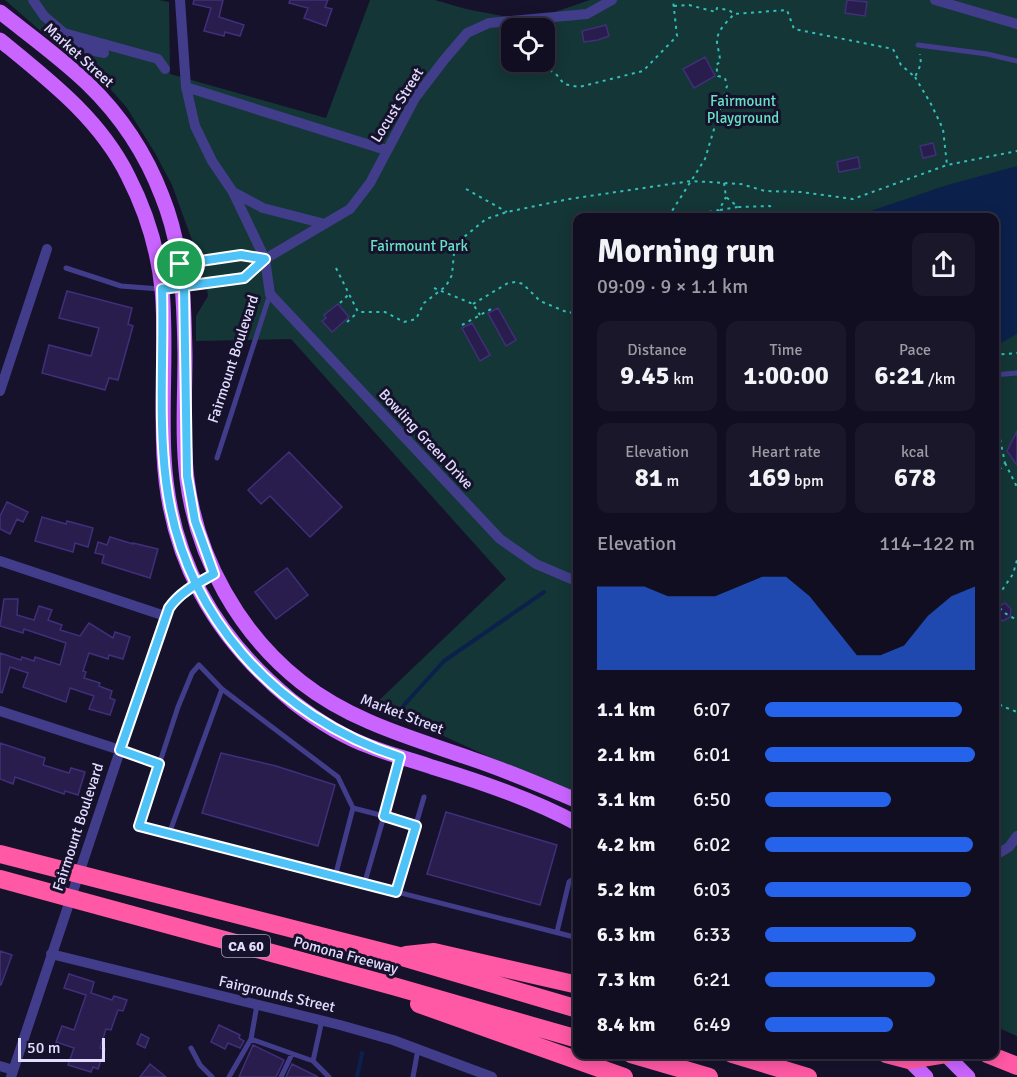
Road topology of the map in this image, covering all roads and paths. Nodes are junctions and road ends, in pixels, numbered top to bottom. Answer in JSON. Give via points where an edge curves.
{"nodes":[{"id":1,"x":33,"y":0,"type":"edge"},
{"id":2,"x":180,"y":0,"type":"edge"},
{"id":3,"x":612,"y":0,"type":"edge"},
{"id":4,"x":673,"y":0,"type":"edge"},
{"id":5,"x":935,"y":0,"type":"edge"},
{"id":6,"x":674,"y":6,"type":"junction"},
{"id":7,"x":0,"y":12,"type":"edge"},
{"id":8,"x":734,"y":14,"type":"junction"},
{"id":9,"x":1017,"y":24,"type":"edge"},
{"id":10,"x":64,"y":33,"type":"junction"},
{"id":11,"x":0,"y":40,"type":"edge"},
{"id":12,"x":918,"y":45,"type":"joint"},
{"id":13,"x":104,"y":53,"type":"dead end"},
{"id":14,"x":1017,"y":61,"type":"edge"},
{"id":15,"x":165,"y":69,"type":"dead end"},
{"id":16,"x":553,"y":72,"type":"edge"},
{"id":17,"x":915,"y":77,"type":"junction"},
{"id":18,"x":186,"y":87,"type":"junction"},
{"id":19,"x":386,"y":150,"type":"junction"},
{"id":20,"x":1017,"y":152,"type":"edge"},
{"id":21,"x":947,"y":165,"type":"junction"},
{"id":22,"x":691,"y":181,"type":"junction"},
{"id":23,"x":724,"y":183,"type":"junction"},
{"id":24,"x":466,"y":189,"type":"dead end"},
{"id":25,"x":233,"y":192,"type":"junction"},
{"id":26,"x":726,"y":197,"type":"junction"},
{"id":27,"x":738,"y":207,"type":"junction"},
{"id":28,"x":771,"y":209,"type":"dead end"},
{"id":29,"x":719,"y":210,"type":"junction"},
{"id":30,"x":507,"y":212,"type":"junction"},
{"id":31,"x":709,"y":212,"type":"dead end"},
{"id":32,"x":672,"y":213,"type":"edge"},
{"id":33,"x":325,"y":224,"type":"junction"},
{"id":34,"x":47,"y":249,"type":"dead end"},
{"id":35,"x":265,"y":259,"type":"junction"},
{"id":36,"x":180,"y":264,"type":"junction"},
{"id":37,"x":159,"y":267,"type":"junction"},
{"id":38,"x":66,"y":268,"type":"dead end"},
{"id":39,"x":336,"y":268,"type":"dead end"},
{"id":40,"x":184,"y":286,"type":"junction"},
{"id":41,"x":434,"y":288,"type":"dead end"},
{"id":42,"x":162,"y":289,"type":"junction"},
{"id":43,"x":439,"y":291,"type":"junction"},
{"id":44,"x":270,"y":294,"type":"junction"},
{"id":45,"x":349,"y":294,"type":"junction"},
{"id":46,"x":340,"y":303,"type":"dead end"},
{"id":47,"x":473,"y":304,"type":"junction"},
{"id":48,"x":493,"y":308,"type":"dead end"},
{"id":49,"x":358,"y":312,"type":"junction"},
{"id":50,"x":573,"y":312,"type":"edge"},
{"id":51,"x":480,"y":315,"type":"junction"},
{"id":52,"x":347,"y":321,"type":"dead end"},
{"id":53,"x":462,"y":325,"type":"dead end"},
{"id":54,"x":1017,"y":353,"type":"edge"},
{"id":55,"x":999,"y":355,"type":"edge"},
{"id":56,"x":1017,"y":373,"type":"edge"},
{"id":57,"x":999,"y":375,"type":"edge"},
{"id":58,"x":0,"y":391,"type":"edge"},
{"id":59,"x":999,"y":434,"type":"edge"},
{"id":60,"x":217,"y":458,"type":"dead end"},
{"id":61,"x":1005,"y":463,"type":"junction"},
{"id":62,"x":999,"y":470,"type":"edge"},
{"id":63,"x":1017,"y":487,"type":"edge"},
{"id":64,"x":1017,"y":560,"type":"edge"},
{"id":65,"x":0,"y":561,"type":"edge"},
{"id":66,"x":214,"y":574,"type":"junction"},
{"id":67,"x":573,"y":580,"type":"edge"},
{"id":68,"x":196,"y":585,"type":"junction"},
{"id":69,"x":999,"y":596,"type":"edge"},
{"id":70,"x":999,"y":607,"type":"edge"},
{"id":71,"x":165,"y":616,"type":"junction"},
{"id":72,"x":1017,"y":620,"type":"edge"},
{"id":73,"x":222,"y":689,"type":"junction"},
{"id":74,"x":999,"y":703,"type":"edge"},
{"id":75,"x":0,"y":711,"type":"edge"},
{"id":76,"x":1017,"y":712,"type":"edge"},
{"id":77,"x":120,"y":750,"type":"junction"},
{"id":78,"x":400,"y":757,"type":"junction"},
{"id":79,"x":159,"y":764,"type":"junction"},
{"id":80,"x":424,"y":797,"type":"dead end"},
{"id":81,"x":573,"y":799,"type":"edge"},
{"id":82,"x":353,"y":808,"type":"junction"},
{"id":83,"x":384,"y":816,"type":"junction"},
{"id":84,"x":573,"y":822,"type":"edge"},
{"id":85,"x":416,"y":826,"type":"junction"},
{"id":86,"x":169,"y":834,"type":"junction"},
{"id":87,"x":1017,"y":836,"type":"edge"},
{"id":88,"x":999,"y":853,"type":"edge"},
{"id":89,"x":0,"y":854,"type":"edge"},
{"id":90,"x":335,"y":877,"type":"junction"},
{"id":91,"x":0,"y":879,"type":"edge"},
{"id":92,"x":573,"y":879,"type":"edge"},
{"id":93,"x":364,"y":885,"type":"junction"},
{"id":94,"x":396,"y":892,"type":"junction"},
{"id":95,"x":557,"y":932,"type":"junction"},
{"id":96,"x":573,"y":937,"type":"edge"},
{"id":97,"x":51,"y":954,"type":"junction"},
{"id":98,"x":399,"y":956,"type":"junction"},
{"id":99,"x":573,"y":984,"type":"edge"},
{"id":100,"x":393,"y":986,"type":"junction"},
{"id":101,"x":257,"y":1005,"type":"junction"},
{"id":102,"x":573,"y":1008,"type":"edge"},
{"id":103,"x":322,"y":1020,"type":"junction"},
{"id":104,"x":573,"y":1038,"type":"edge"},
{"id":105,"x":250,"y":1039,"type":"junction"},
{"id":106,"x":190,"y":1048,"type":"dead end"},
{"id":107,"x":418,"y":1049,"type":"junction"},
{"id":108,"x":292,"y":1054,"type":"junction"},
{"id":109,"x":648,"y":1059,"type":"edge"},
{"id":110,"x":749,"y":1059,"type":"edge"},
{"id":111,"x":908,"y":1059,"type":"edge"},
{"id":112,"x":950,"y":1059,"type":"edge"},
{"id":113,"x":999,"y":1059,"type":"edge"},
{"id":114,"x":313,"y":1061,"type":"junction"},
{"id":115,"x":0,"y":1066,"type":"edge"},
{"id":116,"x":1017,"y":1066,"type":"edge"},
{"id":117,"x":12,"y":1074,"type":"edge"},
{"id":118,"x":212,"y":1077,"type":"edge"},
{"id":119,"x":229,"y":1077,"type":"edge"},
{"id":120,"x":281,"y":1077,"type":"edge"},
{"id":121,"x":329,"y":1077,"type":"edge"},
{"id":122,"x":413,"y":1077,"type":"edge"},
{"id":123,"x":492,"y":1077,"type":"edge"},
{"id":124,"x":624,"y":1077,"type":"edge"},
{"id":125,"x":709,"y":1077,"type":"edge"},
{"id":126,"x":808,"y":1077,"type":"edge"},
{"id":127,"x":926,"y":1077,"type":"edge"},
{"id":128,"x":968,"y":1077,"type":"edge"}],
"edges":[{"from":1,"to":10,"type":"street"},
{"from":2,"to":18,"type":"street","name":"Fairmount Boulevard"},
{"from":3,"to":19,"type":"street","name":"Locust Street","via":[[587,14],[489,23],[467,33],[415,98]]},
{"from":4,"to":6,"type":"path"},
{"from":5,"to":9,"type":"street"},
{"from":6,"to":8,"type":"path","via":[[689,5],[717,12],[717,8]]},
{"from":6,"to":16,"type":"path","via":[[677,36],[643,71],[579,87],[564,84]]},
{"from":7,"to":36,"type":"main road","name":"Market Street","via":[[87,83],[133,139],[163,197]]},
{"from":8,"to":17,"type":"path","via":[[787,10],[794,29],[893,49],[901,65]]},
{"from":8,"to":22,"type":"path","via":[[720,30],[717,42],[718,76],[725,78],[727,86],[705,159]]},
{"from":10,"to":13,"type":"street","via":[[86,49]]},
{"from":10,"to":15,"type":"street","via":[[158,59]]},
{"from":11,"to":37,"type":"main road","via":[[66,94],[115,153],[146,218]]},
{"from":12,"to":14,"type":"lane"},
{"from":12,"to":17,"type":"path","via":[[921,64]]},
{"from":17,"to":21,"type":"path","via":[[943,129]]},
{"from":18,"to":19,"type":"street"},
{"from":18,"to":25,"type":"street","name":"Fairmount Boulevard","via":[[195,126]]},
{"from":19,"to":33,"type":"street","name":"Locust Street","via":[[370,183],[350,209]]},
{"from":20,"to":21,"type":"path"},
{"from":21,"to":23,"type":"path","via":[[853,199]]},
{"from":22,"to":23,"type":"path"},
{"from":22,"to":30,"type":"path"},
{"from":22,"to":32,"type":"path"},
{"from":23,"to":26,"type":"path"},
{"from":24,"to":30,"type":"path"},
{"from":25,"to":33,"type":"street","via":[[263,208]]},
{"from":25,"to":35,"type":"street","name":"Fairmount Boulevard"},
{"from":26,"to":27,"type":"path"},
{"from":26,"to":29,"type":"path"},
{"from":27,"to":28,"type":"path"},
{"from":27,"to":29,"type":"path"},
{"from":29,"to":31,"type":"path"},
{"from":30,"to":43,"type":"path","via":[[486,219],[464,237],[454,253],[452,275]]},
{"from":33,"to":35,"type":"street","name":"Locust Street"},
{"from":34,"to":58,"type":"street"},
{"from":35,"to":36,"type":"street","via":[[241,255]]},
{"from":35,"to":40,"type":"street","via":[[244,278]]},
{"from":35,"to":44,"type":"street","name":"Fairmount Boulevard"},
{"from":36,"to":37,"type":"street"},
{"from":36,"to":40,"type":"main road","name":"Market Street"},
{"from":37,"to":42,"type":"main road"},
{"from":38,"to":42,"type":"lane","via":[[121,286]]},
{"from":39,"to":45,"type":"path"},
{"from":40,"to":42,"type":"street"},
{"from":40,"to":66,"type":"main road","name":"Market Street","via":[[187,476],[195,521]]},
{"from":41,"to":43,"type":"path"},
{"from":42,"to":68,"type":"main road","via":[[166,481],[175,529]]},
{"from":43,"to":47,"type":"path"},
{"from":43,"to":49,"type":"path","via":[[411,321],[404,322],[385,312]]},
{"from":44,"to":60,"type":"lane","name":"Fairmount Boulevard"},
{"from":44,"to":67,"type":"street","name":"Bowling Green Drive","via":[[488,527],[525,557]]},
{"from":45,"to":46,"type":"path"},
{"from":45,"to":49,"type":"path"},
{"from":47,"to":50,"type":"path","via":[[516,282],[540,301]]},
{"from":47,"to":51,"type":"path"},
{"from":48,"to":51,"type":"path"},
{"from":49,"to":52,"type":"path"},
{"from":51,"to":53,"type":"path"},
{"from":54,"to":55,"type":"path"},
{"from":56,"to":57,"type":"lane"},
{"from":59,"to":61,"type":"path"},
{"from":61,"to":62,"type":"path"},
{"from":61,"to":63,"type":"path"},
{"from":64,"to":69,"type":"path"},
{"from":65,"to":71,"type":"street"},
{"from":66,"to":68,"type":"street","name":"Fairmount Boulevard"},
{"from":66,"to":81,"type":"main road","name":"Market Street","via":[[257,638],[286,669],[321,697],[365,721],[502,769]]},
{"from":68,"to":71,"type":"street","name":"Fairmount Boulevard","via":[[175,599]]},
{"from":68,"to":78,"type":"main road","via":[[218,625],[294,703],[331,728]]},
{"from":70,"to":72,"type":"path"},
{"from":71,"to":77,"type":"street","name":"Fairmount Boulevard"},
{"from":73,"to":79,"type":"lane","via":[[199,664],[178,707]]},
{"from":73,"to":82,"type":"lane","via":[[338,777]]},
{"from":73,"to":86,"type":"lane"},
{"from":74,"to":76,"type":"path"},
{"from":75,"to":77,"type":"street"},
{"from":77,"to":79,"type":"lane"},
{"from":77,"to":97,"type":"street","name":"Fairmount Boulevard"},
{"from":78,"to":83,"type":"lane"},
{"from":78,"to":84,"type":"main road","via":[[506,792]]},
{"from":79,"to":86,"type":"lane","via":[[139,826]]},
{"from":80,"to":85,"type":"lane"},
{"from":82,"to":83,"type":"lane"},
{"from":82,"to":90,"type":"lane"},
{"from":83,"to":85,"type":"lane"},
{"from":83,"to":93,"type":"lane"},
{"from":85,"to":94,"type":"lane"},
{"from":86,"to":90,"type":"lane"},
{"from":87,"to":88,"type":"street"},
{"from":89,"to":98,"type":"highway","name":"Pomona Freeway","number":"CA 60"},
{"from":90,"to":93,"type":"lane"},
{"from":91,"to":100,"type":"highway","name":"Pomona Freeway","number":"CA 60"},
{"from":92,"to":95,"type":"lane"},
{"from":93,"to":94,"type":"lane"},
{"from":94,"to":95,"type":"lane"},
{"from":95,"to":96,"type":"lane"},
{"from":97,"to":101,"type":"street","name":"Fairgrounds Street"},
{"from":97,"to":117,"type":"street","name":"Fairmount Boulevard"},
{"from":98,"to":99,"type":"highway","via":[[434,952]]},
{"from":98,"to":102,"type":"highway","name":"Pomona Freeway","number":"CA 60"},
{"from":100,"to":104,"type":"highway","name":"Pomona Freeway","number":"CA 60"},
{"from":100,"to":124,"type":"highway","via":[[422,1006]]},
{"from":101,"to":103,"type":"street","name":"Fairgrounds Street"},
{"from":101,"to":105,"type":"lane"},
{"from":103,"to":107,"type":"street","name":"Fairgrounds Street"},
{"from":103,"to":114,"type":"lane"},
{"from":105,"to":108,"type":"lane"},
{"from":105,"to":119,"type":"lane"},
{"from":106,"to":118,"type":"lane"},
{"from":107,"to":122,"type":"lane"},
{"from":107,"to":123,"type":"street","name":"Fairgrounds Street"},
{"from":108,"to":114,"type":"lane"},
{"from":108,"to":120,"type":"lane"},
{"from":109,"to":125,"type":"highway"},
{"from":110,"to":126,"type":"highway"},
{"from":111,"to":127,"type":"main road"},
{"from":112,"to":128,"type":"main road"},
{"from":113,"to":116,"type":"highway"},
{"from":114,"to":121,"type":"lane"},
{"from":115,"to":117,"type":"street"}]}
